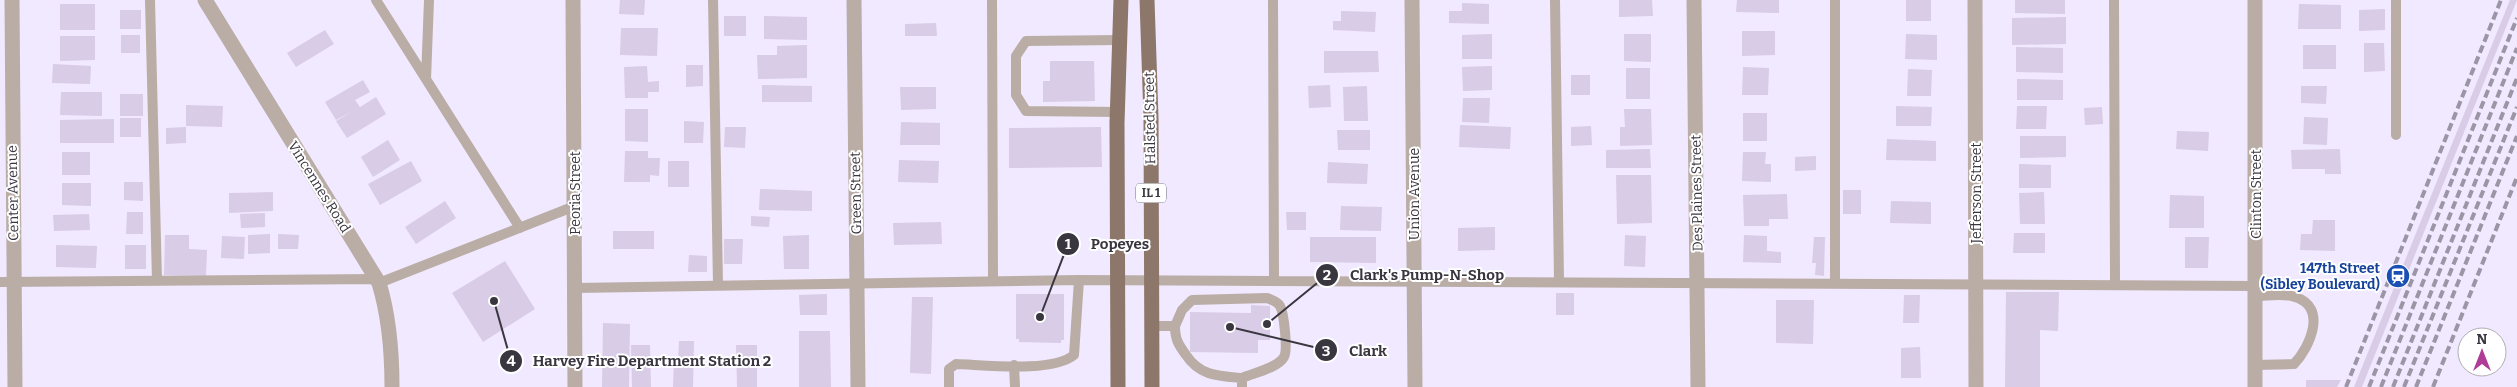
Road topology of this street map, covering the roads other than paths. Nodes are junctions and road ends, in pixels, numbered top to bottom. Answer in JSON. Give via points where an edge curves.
{"nodes":[{"id":1,"x":12,"y":0,"type":"edge"},
{"id":2,"x":150,"y":0,"type":"edge"},
{"id":3,"x":205,"y":0,"type":"edge"},
{"id":4,"x":376,"y":0,"type":"edge"},
{"id":5,"x":429,"y":0,"type":"edge"},
{"id":6,"x":573,"y":0,"type":"edge"},
{"id":7,"x":713,"y":0,"type":"edge"},
{"id":8,"x":854,"y":0,"type":"edge"},
{"id":9,"x":992,"y":0,"type":"edge"},
{"id":10,"x":1121,"y":0,"type":"edge"},
{"id":11,"x":1147,"y":0,"type":"edge"},
{"id":12,"x":1272,"y":0,"type":"edge"},
{"id":13,"x":1412,"y":0,"type":"edge"},
{"id":14,"x":1555,"y":0,"type":"edge"},
{"id":15,"x":1694,"y":0,"type":"edge"},
{"id":16,"x":1835,"y":0,"type":"edge"},
{"id":17,"x":1976,"y":0,"type":"edge"},
{"id":18,"x":2114,"y":0,"type":"edge"},
{"id":19,"x":2254,"y":0,"type":"edge"},
{"id":20,"x":2396,"y":0,"type":"edge"},
{"id":21,"x":1120,"y":40,"type":"junction"},
{"id":22,"x":426,"y":80,"type":"junction"},
{"id":23,"x":1118,"y":112,"type":"junction"},
{"id":24,"x":2396,"y":135,"type":"dead end"},
{"id":25,"x":576,"y":206,"type":"junction"},
{"id":26,"x":520,"y":228,"type":"junction"},
{"id":27,"x":993,"y":280,"type":"junction"},
{"id":28,"x":1080,"y":280,"type":"junction"},
{"id":29,"x":1118,"y":280,"type":"junction"},
{"id":30,"x":1152,"y":280,"type":"junction"},
{"id":31,"x":1274,"y":280,"type":"junction"},
{"id":32,"x":1414,"y":280,"type":"junction"},
{"id":33,"x":157,"y":281,"type":"junction"},
{"id":34,"x":378,"y":281,"type":"junction"},
{"id":35,"x":1559,"y":281,"type":"junction"},
{"id":36,"x":7,"y":282,"type":"edge"},
{"id":37,"x":1698,"y":282,"type":"junction"},
{"id":38,"x":858,"y":283,"type":"junction"},
{"id":39,"x":1835,"y":283,"type":"junction"},
{"id":40,"x":1976,"y":284,"type":"junction"},
{"id":41,"x":718,"y":285,"type":"junction"},
{"id":42,"x":2115,"y":285,"type":"junction"},
{"id":43,"x":575,"y":288,"type":"junction"},
{"id":44,"x":2256,"y":291,"type":"junction"},
{"id":45,"x":1152,"y":326,"type":"junction"},
{"id":46,"x":1175,"y":326,"type":"junction"},
{"id":47,"x":1014,"y":365,"type":"junction"},
{"id":48,"x":2255,"y":365,"type":"junction"},
{"id":49,"x":1242,"y":383,"type":"edge"},
{"id":50,"x":15,"y":387,"type":"edge"},
{"id":51,"x":392,"y":387,"type":"edge"},
{"id":52,"x":575,"y":387,"type":"edge"},
{"id":53,"x":858,"y":387,"type":"edge"},
{"id":54,"x":949,"y":387,"type":"edge"},
{"id":55,"x":1015,"y":387,"type":"edge"},
{"id":56,"x":1118,"y":387,"type":"edge"},
{"id":57,"x":1152,"y":387,"type":"edge"},
{"id":58,"x":1415,"y":387,"type":"edge"},
{"id":59,"x":1698,"y":387,"type":"edge"},
{"id":60,"x":1976,"y":387,"type":"edge"},
{"id":61,"x":2255,"y":387,"type":"edge"}],
"edges":[{"from":1,"to":36,"type":"street","name":"Center Avenue"},
{"from":2,"to":33,"type":"lane"},
{"from":3,"to":34,"type":"street","name":"Vincennes Road"},
{"from":4,"to":22,"type":"lane"},
{"from":5,"to":22,"type":"lane"},
{"from":6,"to":25,"type":"street","name":"Peoria Street"},
{"from":7,"to":41,"type":"lane"},
{"from":8,"to":38,"type":"street","name":"Green Street"},
{"from":9,"to":27,"type":"lane"},
{"from":10,"to":21,"type":"main road","number":"IL 1"},
{"from":11,"to":30,"type":"main road","name":"Halsted Street","number":"IL 1"},
{"from":12,"to":31,"type":"lane"},
{"from":13,"to":32,"type":"street","name":"Union Avenue"},
{"from":14,"to":35,"type":"lane"},
{"from":15,"to":37,"type":"street","name":"Des Plaines Street"},
{"from":16,"to":39,"type":"lane"},
{"from":17,"to":40,"type":"street","name":"Jefferson Street"},
{"from":18,"to":42,"type":"lane"},
{"from":19,"to":44,"type":"street","name":"Clinton Street"},
{"from":20,"to":24,"type":"lane"},
{"from":21,"to":23,"type":"main road","number":"IL 1"},
{"from":21,"to":23,"type":"lane","via":[[1026,41],[1016,56],[1016,95],[1026,111]]},
{"from":22,"to":26,"type":"lane"},
{"from":23,"to":29,"type":"main road","number":"IL 1"},
{"from":25,"to":26,"type":"lane"},
{"from":25,"to":43,"type":"street","name":"Peoria Street"},
{"from":26,"to":34,"type":"lane"},
{"from":27,"to":28,"type":"lane"},
{"from":27,"to":38,"type":"lane"},
{"from":28,"to":29,"type":"lane"},
{"from":28,"to":47,"type":"lane","via":[[1074,355],[1048,366]]},
{"from":29,"to":30,"type":"lane"},
{"from":29,"to":56,"type":"main road","number":"IL 1"},
{"from":30,"to":31,"type":"lane"},
{"from":30,"to":45,"type":"main road","name":"Halsted Street","number":"IL 1"},
{"from":31,"to":32,"type":"lane"},
{"from":32,"to":35,"type":"lane"},
{"from":32,"to":58,"type":"street","name":"Union Avenue"},
{"from":33,"to":34,"type":"lane"},
{"from":33,"to":36,"type":"lane"},
{"from":34,"to":51,"type":"street","name":"Vincennes Road","via":[[386,304]]},
{"from":35,"to":37,"type":"lane"},
{"from":36,"to":50,"type":"street","name":"Center Avenue"},
{"from":37,"to":39,"type":"lane"},
{"from":37,"to":59,"type":"street","name":"Des Plaines Street"},
{"from":38,"to":41,"type":"lane"},
{"from":38,"to":53,"type":"street","name":"Green Street"},
{"from":39,"to":40,"type":"lane"},
{"from":40,"to":42,"type":"lane"},
{"from":40,"to":60,"type":"street","name":"Jefferson Street"},
{"from":41,"to":43,"type":"lane"},
{"from":42,"to":44,"type":"lane"},
{"from":43,"to":52,"type":"street","name":"Peoria Street"},
{"from":44,"to":48,"type":"street","name":"Clinton Street"},
{"from":44,"to":48,"type":"lane","via":[[2295,296],[2312,308],[2316,321],[2303,354],[2294,364]]},
{"from":45,"to":46,"type":"lane"},
{"from":45,"to":57,"type":"main road","name":"Halsted Street","number":"IL 1"},
{"from":46,"to":49,"type":"lane","via":[[1175,339],[1191,365]]},
{"from":46,"to":49,"type":"lane","via":[[1182,310],[1192,300],[1274,300],[1280,306],[1286,348],[1284,358]]},
{"from":47,"to":54,"type":"lane","via":[[956,364],[949,369]]},
{"from":47,"to":55,"type":"lane"},
{"from":48,"to":61,"type":"street","name":"Clinton Street"}]}
